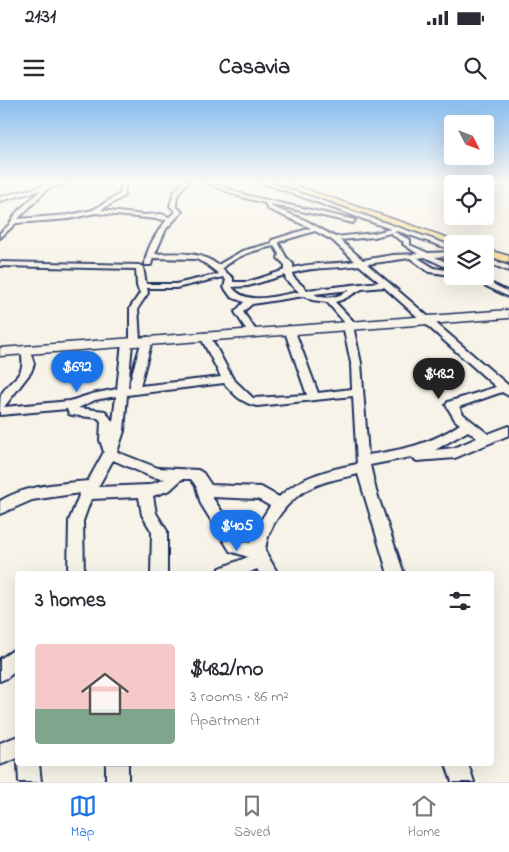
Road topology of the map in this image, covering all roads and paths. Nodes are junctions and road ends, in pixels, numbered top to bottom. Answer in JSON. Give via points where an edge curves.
{"nodes":[{"id":1,"x":19,"y":213,"type":"edge"},
{"id":2,"x":88,"y":213,"type":"edge"},
{"id":3,"x":115,"y":213,"type":"edge"},
{"id":4,"x":178,"y":213,"type":"edge"},
{"id":5,"x":281,"y":213,"type":"edge"},
{"id":6,"x":315,"y":213,"type":"edge"},
{"id":7,"x":352,"y":213,"type":"edge"},
{"id":8,"x":369,"y":213,"type":"edge"},
{"id":9,"x":170,"y":219,"type":"junction"},
{"id":10,"x":13,"y":223,"type":"junction"},
{"id":11,"x":0,"y":226,"type":"edge"},
{"id":12,"x":408,"y":226,"type":"junction"},
{"id":13,"x":315,"y":228,"type":"junction"},
{"id":14,"x":398,"y":229,"type":"junction"},
{"id":15,"x":387,"y":232,"type":"junction"},
{"id":16,"x":0,"y":236,"type":"edge"},
{"id":17,"x":444,"y":238,"type":"edge"},
{"id":18,"x":334,"y":239,"type":"junction"},
{"id":19,"x":246,"y":241,"type":"dead end"},
{"id":20,"x":276,"y":244,"type":"junction"},
{"id":21,"x":444,"y":245,"type":"edge"},
{"id":22,"x":254,"y":248,"type":"junction"},
{"id":23,"x":444,"y":255,"type":"edge"},
{"id":24,"x":150,"y":256,"type":"junction"},
{"id":25,"x":411,"y":256,"type":"junction"},
{"id":26,"x":429,"y":256,"type":"junction"},
{"id":27,"x":494,"y":257,"type":"edge"},
{"id":28,"x":229,"y":258,"type":"junction"},
{"id":29,"x":494,"y":260,"type":"edge"},
{"id":30,"x":509,"y":260,"type":"edge"},
{"id":31,"x":208,"y":261,"type":"junction"},
{"id":32,"x":362,"y":263,"type":"junction"},
{"id":33,"x":0,"y":264,"type":"edge"},
{"id":34,"x":444,"y":264,"type":"edge"},
{"id":35,"x":140,"y":268,"type":"junction"},
{"id":36,"x":509,"y":269,"type":"edge"},
{"id":37,"x":289,"y":270,"type":"junction"},
{"id":38,"x":444,"y":272,"type":"edge"},
{"id":39,"x":220,"y":273,"type":"junction"},
{"id":40,"x":376,"y":274,"type":"junction"},
{"id":41,"x":230,"y":284,"type":"junction"},
{"id":42,"x":386,"y":284,"type":"junction"},
{"id":43,"x":364,"y":285,"type":"junction"},
{"id":44,"x":488,"y":285,"type":"edge"},
{"id":45,"x":142,"y":286,"type":"junction"},
{"id":46,"x":304,"y":293,"type":"junction"},
{"id":47,"x":509,"y":295,"type":"edge"},
{"id":48,"x":330,"y":301,"type":"junction"},
{"id":49,"x":250,"y":302,"type":"junction"},
{"id":50,"x":509,"y":314,"type":"edge"},
{"id":51,"x":428,"y":321,"type":"junction"},
{"id":52,"x":350,"y":324,"type":"junction"},
{"id":53,"x":289,"y":329,"type":"junction"},
{"id":54,"x":252,"y":332,"type":"junction"},
{"id":55,"x":205,"y":336,"type":"junction"},
{"id":56,"x":136,"y":341,"type":"junction"},
{"id":57,"x":26,"y":350,"type":"junction"},
{"id":58,"x":0,"y":352,"type":"edge"},
{"id":59,"x":509,"y":376,"type":"edge"},
{"id":60,"x":228,"y":379,"type":"junction"},
{"id":61,"x":503,"y":388,"type":"edge"},
{"id":62,"x":129,"y":392,"type":"junction"},
{"id":63,"x":357,"y":392,"type":"junction"},
{"id":64,"x":313,"y":396,"type":"junction"},
{"id":65,"x":0,"y":404,"type":"edge"},
{"id":66,"x":72,"y":405,"type":"junction"},
{"id":67,"x":0,"y":411,"type":"edge"},
{"id":68,"x":468,"y":425,"type":"junction"},
{"id":69,"x":509,"y":430,"type":"edge"},
{"id":70,"x":486,"y":439,"type":"junction"},
{"id":71,"x":110,"y":452,"type":"junction"},
{"id":72,"x":403,"y":454,"type":"junction"},
{"id":73,"x":364,"y":465,"type":"junction"},
{"id":74,"x":178,"y":474,"type":"junction"},
{"id":75,"x":203,"y":486,"type":"junction"},
{"id":76,"x":89,"y":490,"type":"junction"},
{"id":77,"x":145,"y":492,"type":"junction"},
{"id":78,"x":280,"y":505,"type":"junction"},
{"id":79,"x":0,"y":508,"type":"edge"},
{"id":80,"x":264,"y":566,"type":"edge"},
{"id":81,"x":76,"y":571,"type":"edge"},
{"id":82,"x":159,"y":571,"type":"edge"},
{"id":83,"x":240,"y":571,"type":"edge"},
{"id":84,"x":395,"y":571,"type":"edge"},
{"id":85,"x":15,"y":658,"type":"edge"},
{"id":86,"x":0,"y":671,"type":"edge"},
{"id":87,"x":15,"y":748,"type":"edge"},
{"id":88,"x":0,"y":754,"type":"edge"},
{"id":89,"x":28,"y":766,"type":"edge"},
{"id":90,"x":116,"y":766,"type":"edge"},
{"id":91,"x":458,"y":766,"type":"edge"},
{"id":92,"x":30,"y":782,"type":"edge"},
{"id":93,"x":117,"y":782,"type":"edge"},
{"id":94,"x":463,"y":782,"type":"edge"}],
"edges":[{"from":1,"to":10,"type":"street"},
{"from":2,"to":10,"type":"street"},
{"from":3,"to":9,"type":"street"},
{"from":4,"to":9,"type":"street"},
{"from":5,"to":13,"type":"street"},
{"from":6,"to":15,"type":"street"},
{"from":7,"to":14,"type":"street"},
{"from":8,"to":12,"type":"main road"},
{"from":9,"to":24,"type":"street"},
{"from":10,"to":11,"type":"street"},
{"from":10,"to":16,"type":"street"},
{"from":12,"to":14,"type":"street"},
{"from":12,"to":17,"type":"main road"},
{"from":13,"to":18,"type":"street"},
{"from":13,"to":20,"type":"street","via":[[278,239],[274,242]]},
{"from":14,"to":15,"type":"street"},
{"from":14,"to":21,"type":"street"},
{"from":15,"to":18,"type":"street"},
{"from":15,"to":26,"type":"street","via":[[408,241],[408,246]]},
{"from":18,"to":32,"type":"street"},
{"from":19,"to":22,"type":"street"},
{"from":20,"to":22,"type":"street"},
{"from":20,"to":37,"type":"street"},
{"from":22,"to":28,"type":"street"},
{"from":23,"to":26,"type":"street"},
{"from":24,"to":31,"type":"street","via":[[198,257]]},
{"from":24,"to":35,"type":"street","via":[[148,263]]},
{"from":25,"to":26,"type":"street"},
{"from":25,"to":32,"type":"street"},
{"from":25,"to":38,"type":"street","via":[[432,270]]},
{"from":26,"to":34,"type":"street"},
{"from":27,"to":30,"type":"main road"},
{"from":28,"to":31,"type":"street"},
{"from":28,"to":39,"type":"street"},
{"from":29,"to":36,"type":"street"},
{"from":31,"to":39,"type":"street"},
{"from":32,"to":37,"type":"street"},
{"from":32,"to":40,"type":"street"},
{"from":33,"to":35,"type":"street"},
{"from":35,"to":45,"type":"street"},
{"from":37,"to":41,"type":"street","via":[[248,284]]},
{"from":37,"to":46,"type":"street","via":[[289,278]]},
{"from":39,"to":41,"type":"street","via":[[230,280]]},
{"from":39,"to":45,"type":"street","via":[[176,286]]},
{"from":40,"to":42,"type":"street"},
{"from":40,"to":43,"type":"street","via":[[375,280]]},
{"from":41,"to":49,"type":"street","via":[[230,291]]},
{"from":42,"to":43,"type":"street"},
{"from":42,"to":51,"type":"street"},
{"from":43,"to":46,"type":"street"},
{"from":43,"to":48,"type":"street","via":[[348,296]]},
{"from":44,"to":47,"type":"street"},
{"from":45,"to":56,"type":"street","via":[[143,296],[134,308]]},
{"from":46,"to":48,"type":"street","via":[[318,300]]},
{"from":46,"to":49,"type":"street"},
{"from":48,"to":52,"type":"street"},
{"from":49,"to":54,"type":"street","via":[[239,312]]},
{"from":50,"to":51,"type":"street"},
{"from":51,"to":52,"type":"street"},
{"from":51,"to":61,"type":"street"},
{"from":52,"to":53,"type":"street"},
{"from":52,"to":63,"type":"street"},
{"from":53,"to":54,"type":"street"},
{"from":53,"to":64,"type":"street"},
{"from":54,"to":55,"type":"street"},
{"from":55,"to":56,"type":"street"},
{"from":55,"to":60,"type":"street"},
{"from":56,"to":57,"type":"street"},
{"from":56,"to":62,"type":"street"},
{"from":56,"to":62,"type":"street","via":[[135,381]]},
{"from":57,"to":58,"type":"street"},
{"from":57,"to":65,"type":"street","via":[[28,368]]},
{"from":59,"to":61,"type":"street"},
{"from":60,"to":62,"type":"street"},
{"from":60,"to":64,"type":"street","via":[[244,397],[254,402]]},
{"from":61,"to":68,"type":"street","via":[[452,405]]},
{"from":62,"to":66,"type":"street","via":[[91,397]]},
{"from":62,"to":71,"type":"street"},
{"from":63,"to":64,"type":"street"},
{"from":63,"to":73,"type":"street"},
{"from":66,"to":67,"type":"street"},
{"from":66,"to":71,"type":"street","via":[[73,411],[106,417],[105,441]]},
{"from":68,"to":70,"type":"street"},
{"from":68,"to":72,"type":"street","via":[[440,444]]},
{"from":69,"to":70,"type":"street"},
{"from":70,"to":72,"type":"street","via":[[447,455]]},
{"from":71,"to":74,"type":"street","via":[[157,473]]},
{"from":71,"to":76,"type":"street"},
{"from":72,"to":73,"type":"street"},
{"from":73,"to":78,"type":"street","via":[[304,484]]},
{"from":73,"to":84,"type":"street"},
{"from":74,"to":75,"type":"street","via":[[193,474]]},
{"from":74,"to":77,"type":"street","via":[[164,486]]},
{"from":75,"to":78,"type":"street","via":[[209,491],[261,493]]},
{"from":75,"to":80,"type":"street","via":[[206,500],[233,542]]},
{"from":76,"to":77,"type":"street"},
{"from":76,"to":79,"type":"street","via":[[27,494]]},
{"from":76,"to":81,"type":"street","via":[[76,521]]},
{"from":77,"to":82,"type":"street","via":[[150,515],[159,531]]},
{"from":78,"to":80,"type":"street","via":[[266,526]]},
{"from":80,"to":83,"type":"street"},
{"from":85,"to":86,"type":"street"},
{"from":87,"to":88,"type":"street"},
{"from":89,"to":92,"type":"street"},
{"from":90,"to":93,"type":"street"},
{"from":91,"to":94,"type":"street"}]}
